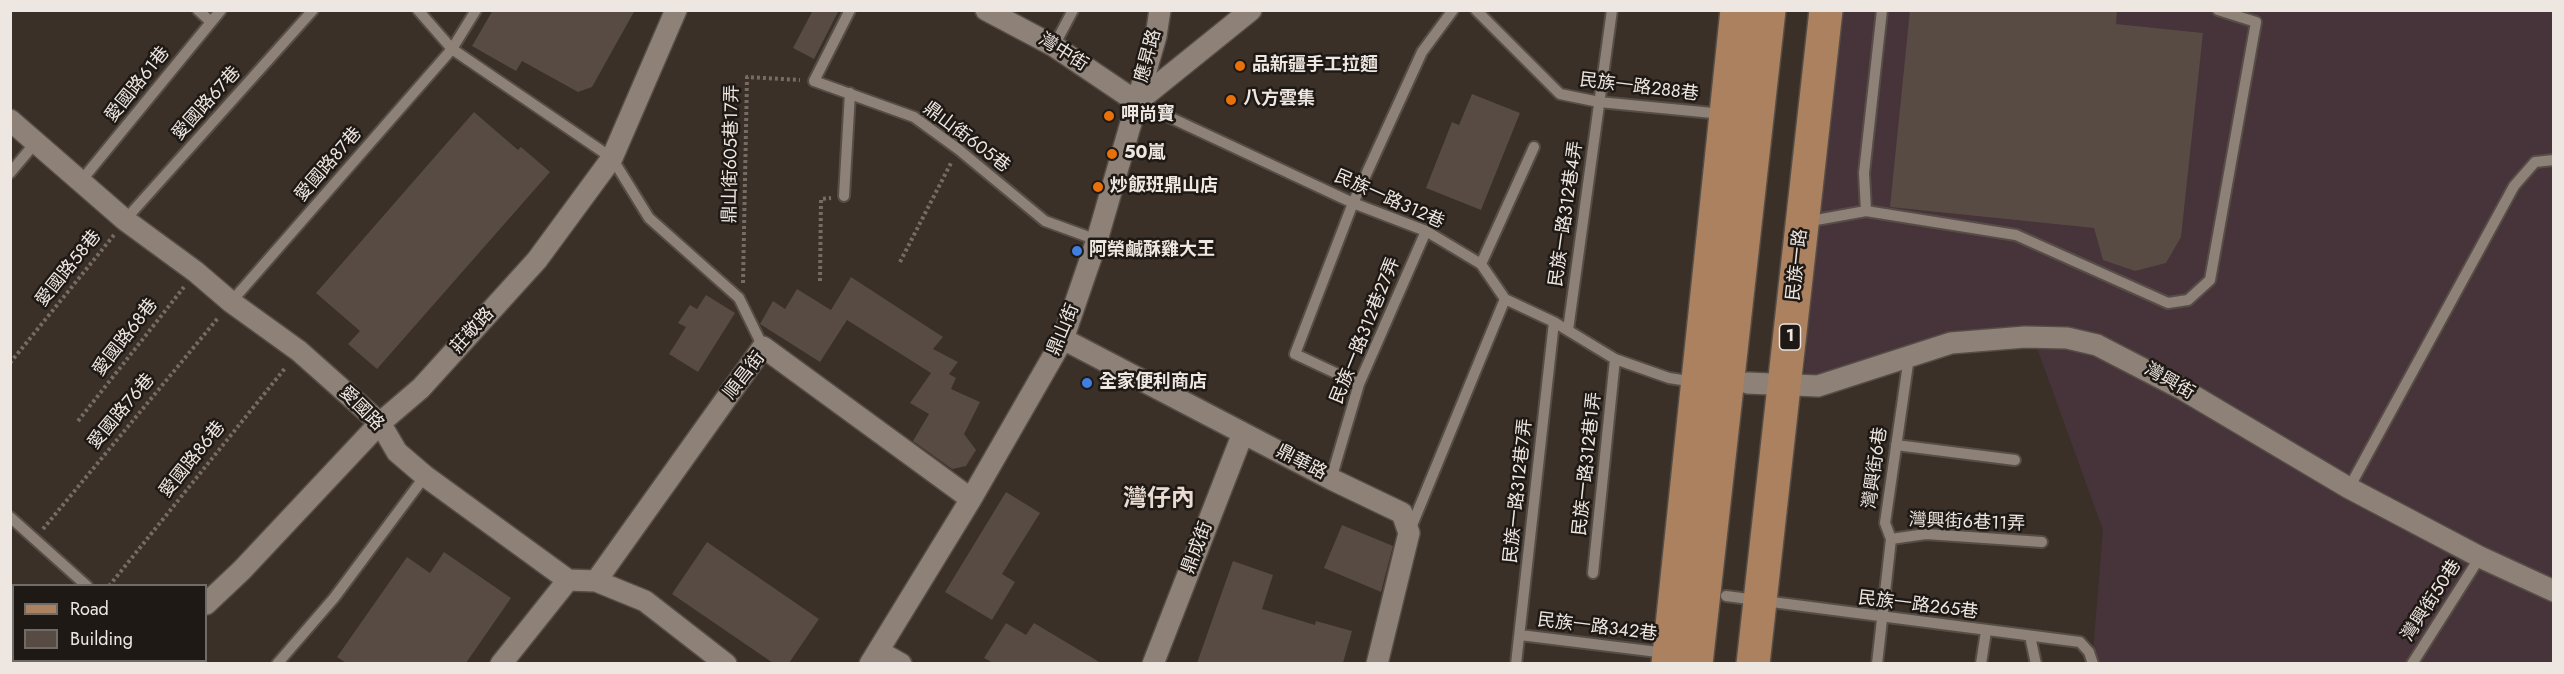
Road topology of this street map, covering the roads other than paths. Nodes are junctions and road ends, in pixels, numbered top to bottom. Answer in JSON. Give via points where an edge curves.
{"nodes":[{"id":1,"x":198,"y":10,"type":"edge"},
{"id":2,"x":221,"y":10,"type":"edge"},
{"id":3,"x":313,"y":10,"type":"edge"},
{"id":4,"x":418,"y":10,"type":"edge"},
{"id":5,"x":476,"y":10,"type":"edge"},
{"id":6,"x":676,"y":10,"type":"edge"},
{"id":7,"x":850,"y":10,"type":"edge"},
{"id":8,"x":986,"y":10,"type":"edge"},
{"id":9,"x":1073,"y":10,"type":"edge"},
{"id":10,"x":1160,"y":10,"type":"edge"},
{"id":11,"x":1251,"y":10,"type":"edge"},
{"id":12,"x":1453,"y":10,"type":"edge"},
{"id":13,"x":1476,"y":10,"type":"edge"},
{"id":14,"x":1612,"y":10,"type":"edge"},
{"id":15,"x":1737,"y":10,"type":"edge"},
{"id":16,"x":1769,"y":10,"type":"edge"},
{"id":17,"x":1791,"y":10,"type":"edge"},
{"id":18,"x":1826,"y":10,"type":"edge"},
{"id":19,"x":1882,"y":10,"type":"edge"},
{"id":20,"x":2218,"y":10,"type":"edge"},
{"id":21,"x":211,"y":22,"type":"junction"},
{"id":22,"x":1054,"y":46,"type":"junction"},
{"id":23,"x":452,"y":49,"type":"junction"},
{"id":24,"x":850,"y":93,"type":"junction"},
{"id":25,"x":1137,"y":102,"type":"junction"},
{"id":26,"x":1599,"y":102,"type":"junction"},
{"id":27,"x":1726,"y":115,"type":"junction"},
{"id":28,"x":10,"y":120,"type":"edge"},
{"id":29,"x":36,"y":142,"type":"junction"},
{"id":30,"x":1534,"y":147,"type":"dead end"},
{"id":31,"x":612,"y":158,"type":"junction"},
{"id":32,"x":2553,"y":160,"type":"edge"},
{"id":33,"x":10,"y":172,"type":"edge"},
{"id":34,"x":81,"y":181,"type":"junction"},
{"id":35,"x":844,"y":196,"type":"road end"},
{"id":36,"x":1353,"y":203,"type":"junction"},
{"id":37,"x":1866,"y":211,"type":"junction"},
{"id":38,"x":125,"y":220,"type":"junction"},
{"id":39,"x":1802,"y":222,"type":"junction"},
{"id":40,"x":1426,"y":231,"type":"junction"},
{"id":41,"x":1097,"y":240,"type":"junction"},
{"id":42,"x":1481,"y":264,"type":"junction"},
{"id":43,"x":1505,"y":299,"type":"junction"},
{"id":44,"x":231,"y":302,"type":"junction"},
{"id":45,"x":1554,"y":322,"type":"junction"},
{"id":46,"x":1568,"y":330,"type":"junction"},
{"id":47,"x":1063,"y":339,"type":"junction"},
{"id":48,"x":764,"y":347,"type":"junction"},
{"id":49,"x":1909,"y":357,"type":"junction"},
{"id":50,"x":1615,"y":359,"type":"junction"},
{"id":51,"x":1720,"y":383,"type":"junction"},
{"id":52,"x":1359,"y":384,"type":"junction"},
{"id":53,"x":1784,"y":384,"type":"junction"},
{"id":54,"x":380,"y":423,"type":"junction"},
{"id":55,"x":1243,"y":433,"type":"junction"},
{"id":56,"x":1896,"y":446,"type":"junction"},
{"id":57,"x":2015,"y":460,"type":"dead end"},
{"id":58,"x":425,"y":476,"type":"junction"},
{"id":59,"x":1330,"y":479,"type":"junction"},
{"id":60,"x":2349,"y":488,"type":"junction"},
{"id":61,"x":971,"y":499,"type":"junction"},
{"id":62,"x":10,"y":517,"type":"edge"},
{"id":63,"x":1409,"y":533,"type":"junction"},
{"id":64,"x":1891,"y":539,"type":"junction"},
{"id":65,"x":2042,"y":542,"type":"dead end"},
{"id":66,"x":2480,"y":557,"type":"junction"},
{"id":67,"x":1593,"y":573,"type":"dead end"},
{"id":68,"x":568,"y":580,"type":"junction"},
{"id":69,"x":596,"y":580,"type":"junction"},
{"id":70,"x":86,"y":584,"type":"edge"},
{"id":71,"x":2553,"y":591,"type":"edge"},
{"id":72,"x":1726,"y":596,"type":"junction"},
{"id":73,"x":1760,"y":601,"type":"junction"},
{"id":74,"x":207,"y":603,"type":"edge"},
{"id":75,"x":1881,"y":618,"type":"junction"},
{"id":76,"x":1986,"y":631,"type":"junction"},
{"id":77,"x":1520,"y":635,"type":"junction"},
{"id":78,"x":2030,"y":636,"type":"junction"},
{"id":79,"x":874,"y":657,"type":"edge"},
{"id":80,"x":1678,"y":660,"type":"edge"},
{"id":81,"x":277,"y":663,"type":"edge"},
{"id":82,"x":501,"y":663,"type":"edge"},
{"id":83,"x":726,"y":663,"type":"edge"},
{"id":84,"x":901,"y":663,"type":"edge"},
{"id":85,"x":1153,"y":663,"type":"edge"},
{"id":86,"x":1377,"y":663,"type":"edge"},
{"id":87,"x":1516,"y":663,"type":"edge"},
{"id":88,"x":1719,"y":663,"type":"edge"},
{"id":89,"x":1753,"y":663,"type":"edge"},
{"id":90,"x":1877,"y":663,"type":"edge"},
{"id":91,"x":1982,"y":663,"type":"edge"},
{"id":92,"x":2036,"y":663,"type":"edge"},
{"id":93,"x":2093,"y":663,"type":"edge"},
{"id":94,"x":2412,"y":663,"type":"edge"}],
"edges":[{"from":1,"to":21,"type":"lane"},
{"from":2,"to":21,"type":"lane","name":"愛國路61巷"},
{"from":3,"to":38,"type":"lane","name":"愛國路67巷"},
{"from":4,"to":23,"type":"lane"},
{"from":5,"to":23,"type":"lane","name":"愛國路87巷"},
{"from":6,"to":31,"type":"street","name":"莊敬路"},
{"from":7,"to":24,"type":"lane","name":"鼎山街605巷","via":[[814,81]]},
{"from":8,"to":22,"type":"street","name":"灣中街"},
{"from":9,"to":22,"type":"lane"},
{"from":10,"to":25,"type":"street","name":"應昇路"},
{"from":11,"to":25,"type":"street"},
{"from":12,"to":36,"type":"lane","via":[[1422,52]]},
{"from":13,"to":26,"type":"lane","name":"民族一路288巷","via":[[1560,94]]},
{"from":14,"to":26,"type":"lane","name":"民族一路312巷4弄"},
{"from":15,"to":27,"type":"main road","name":"民族一路","number":"1"},
{"from":16,"to":51,"type":"main road","name":"民族一路","number":"1"},
{"from":17,"to":51,"type":"main road","name":"民族一路","number":"1"},
{"from":18,"to":39,"type":"main road","name":"民族一路","number":"1"},
{"from":19,"to":37,"type":"lane","via":[[1864,173]]},
{"from":20,"to":37,"type":"lane","via":[[2256,22],[2210,280],[2188,300],[2168,303],[2016,235]]},
{"from":21,"to":34,"type":"lane","name":"愛國路61巷"},
{"from":22,"to":25,"type":"street","name":"灣中街"},
{"from":23,"to":31,"type":"lane"},
{"from":23,"to":44,"type":"lane","name":"愛國路87巷"},
{"from":24,"to":35,"type":"lane"},
{"from":24,"to":41,"type":"lane","name":"鼎山街605巷","via":[[914,117],[1045,221]]},
{"from":25,"to":36,"type":"lane","name":"民族一路312巷"},
{"from":25,"to":41,"type":"street","name":"鼎山街"},
{"from":26,"to":27,"type":"lane","name":"民族一路288巷"},
{"from":26,"to":46,"type":"lane","name":"民族一路312巷4弄"},
{"from":27,"to":51,"type":"main road","name":"民族一路","number":"1"},
{"from":28,"to":29,"type":"street","name":"愛國路"},
{"from":29,"to":33,"type":"lane"},
{"from":29,"to":34,"type":"street","name":"愛國路"},
{"from":30,"to":42,"type":"lane"},
{"from":31,"to":48,"type":"lane","via":[[649,218],[739,298]]},
{"from":31,"to":54,"type":"street","name":"莊敬路","via":[[537,260],[421,388]]},
{"from":32,"to":60,"type":"lane","via":[[2535,162],[2514,186]]},
{"from":34,"to":38,"type":"street","name":"愛國路"},
{"from":36,"to":40,"type":"lane","name":"民族一路312巷"},
{"from":36,"to":52,"type":"lane","via":[[1295,354]]},
{"from":37,"to":39,"type":"lane"},
{"from":38,"to":44,"type":"street","name":"愛國路"},
{"from":39,"to":53,"type":"main road","name":"民族一路","number":"1"},
{"from":40,"to":42,"type":"lane","name":"民族一路312巷"},
{"from":40,"to":52,"type":"lane","name":"民族一路312巷27弄"},
{"from":41,"to":47,"type":"street","name":"鼎山街"},
{"from":42,"to":43,"type":"lane","name":"民族一路312巷"},
{"from":43,"to":45,"type":"lane"},
{"from":43,"to":63,"type":"lane"},
{"from":44,"to":54,"type":"street","name":"愛國路","via":[[299,351]]},
{"from":45,"to":46,"type":"lane"},
{"from":45,"to":77,"type":"lane","name":"民族一路312巷7弄"},
{"from":46,"to":50,"type":"lane"},
{"from":47,"to":55,"type":"street","name":"鼎華路"},
{"from":47,"to":61,"type":"street","name":"鼎山街"},
{"from":48,"to":61,"type":"street","name":"順昌街"},
{"from":48,"to":69,"type":"street","name":"順昌街"},
{"from":49,"to":53,"type":"street","name":"灣興街","via":[[1818,386]]},
{"from":49,"to":56,"type":"lane","name":"灣興街6巷"},
{"from":49,"to":60,"type":"street","name":"灣興街","via":[[1951,344],[2025,337],[2067,338],[2097,345],[2163,379]]},
{"from":50,"to":51,"type":"lane","via":[[1669,378]]},
{"from":50,"to":67,"type":"lane","name":"民族一路312巷1弄"},
{"from":51,"to":53,"type":"street","name":"灣興街"},
{"from":51,"to":72,"type":"main road","name":"民族一路","number":"1"},
{"from":51,"to":80,"type":"main road","name":"民族一路","number":"1"},
{"from":52,"to":59,"type":"lane","name":"民族一路312巷27弄"},
{"from":53,"to":73,"type":"main road","name":"民族一路","number":"1"},
{"from":54,"to":58,"type":"street","name":"愛國路","via":[[397,452]]},
{"from":54,"to":74,"type":"street","name":"莊敬路"},
{"from":55,"to":59,"type":"street","name":"鼎華路"},
{"from":55,"to":85,"type":"street","name":"鼎成街"},
{"from":56,"to":57,"type":"lane"},
{"from":56,"to":64,"type":"lane","name":"灣興街6巷","via":[[1885,523]]},
{"from":58,"to":68,"type":"street","name":"愛國路"},
{"from":58,"to":81,"type":"lane","via":[[334,598]]},
{"from":59,"to":63,"type":"street","name":"鼎華路","via":[[1402,513]]},
{"from":60,"to":66,"type":"street","name":"灣興街"},
{"from":61,"to":79,"type":"street","name":"鼎山街"},
{"from":62,"to":70,"type":"lane"},
{"from":63,"to":86,"type":"street"},
{"from":64,"to":65,"type":"lane","name":"灣興街6巷11弄","via":[[1926,534]]},
{"from":64,"to":75,"type":"lane","name":"灣興街6巷"},
{"from":66,"to":71,"type":"street","name":"灣興街"},
{"from":66,"to":94,"type":"lane","name":"灣興街50巷"},
{"from":68,"to":69,"type":"street"},
{"from":68,"to":82,"type":"street"},
{"from":69,"to":83,"type":"street","via":[[645,601]]},
{"from":72,"to":73,"type":"lane","name":"民族一路265巷"},
{"from":72,"to":88,"type":"main road","name":"民族一路","number":"1"},
{"from":73,"to":75,"type":"lane","name":"民族一路265巷"},
{"from":73,"to":89,"type":"main road","name":"民族一路","number":"1"},
{"from":75,"to":76,"type":"lane","name":"民族一路265巷"},
{"from":75,"to":90,"type":"lane","name":"灣興街6巷"},
{"from":76,"to":78,"type":"lane","name":"民族一路265巷"},
{"from":76,"to":91,"type":"lane"},
{"from":77,"to":80,"type":"lane","name":"民族一路342巷"},
{"from":77,"to":87,"type":"lane","name":"民族一路312巷7弄"},
{"from":78,"to":92,"type":"lane"},
{"from":78,"to":93,"type":"lane","name":"民族一路265巷","via":[[2080,642]]},
{"from":79,"to":84,"type":"street"}]}
